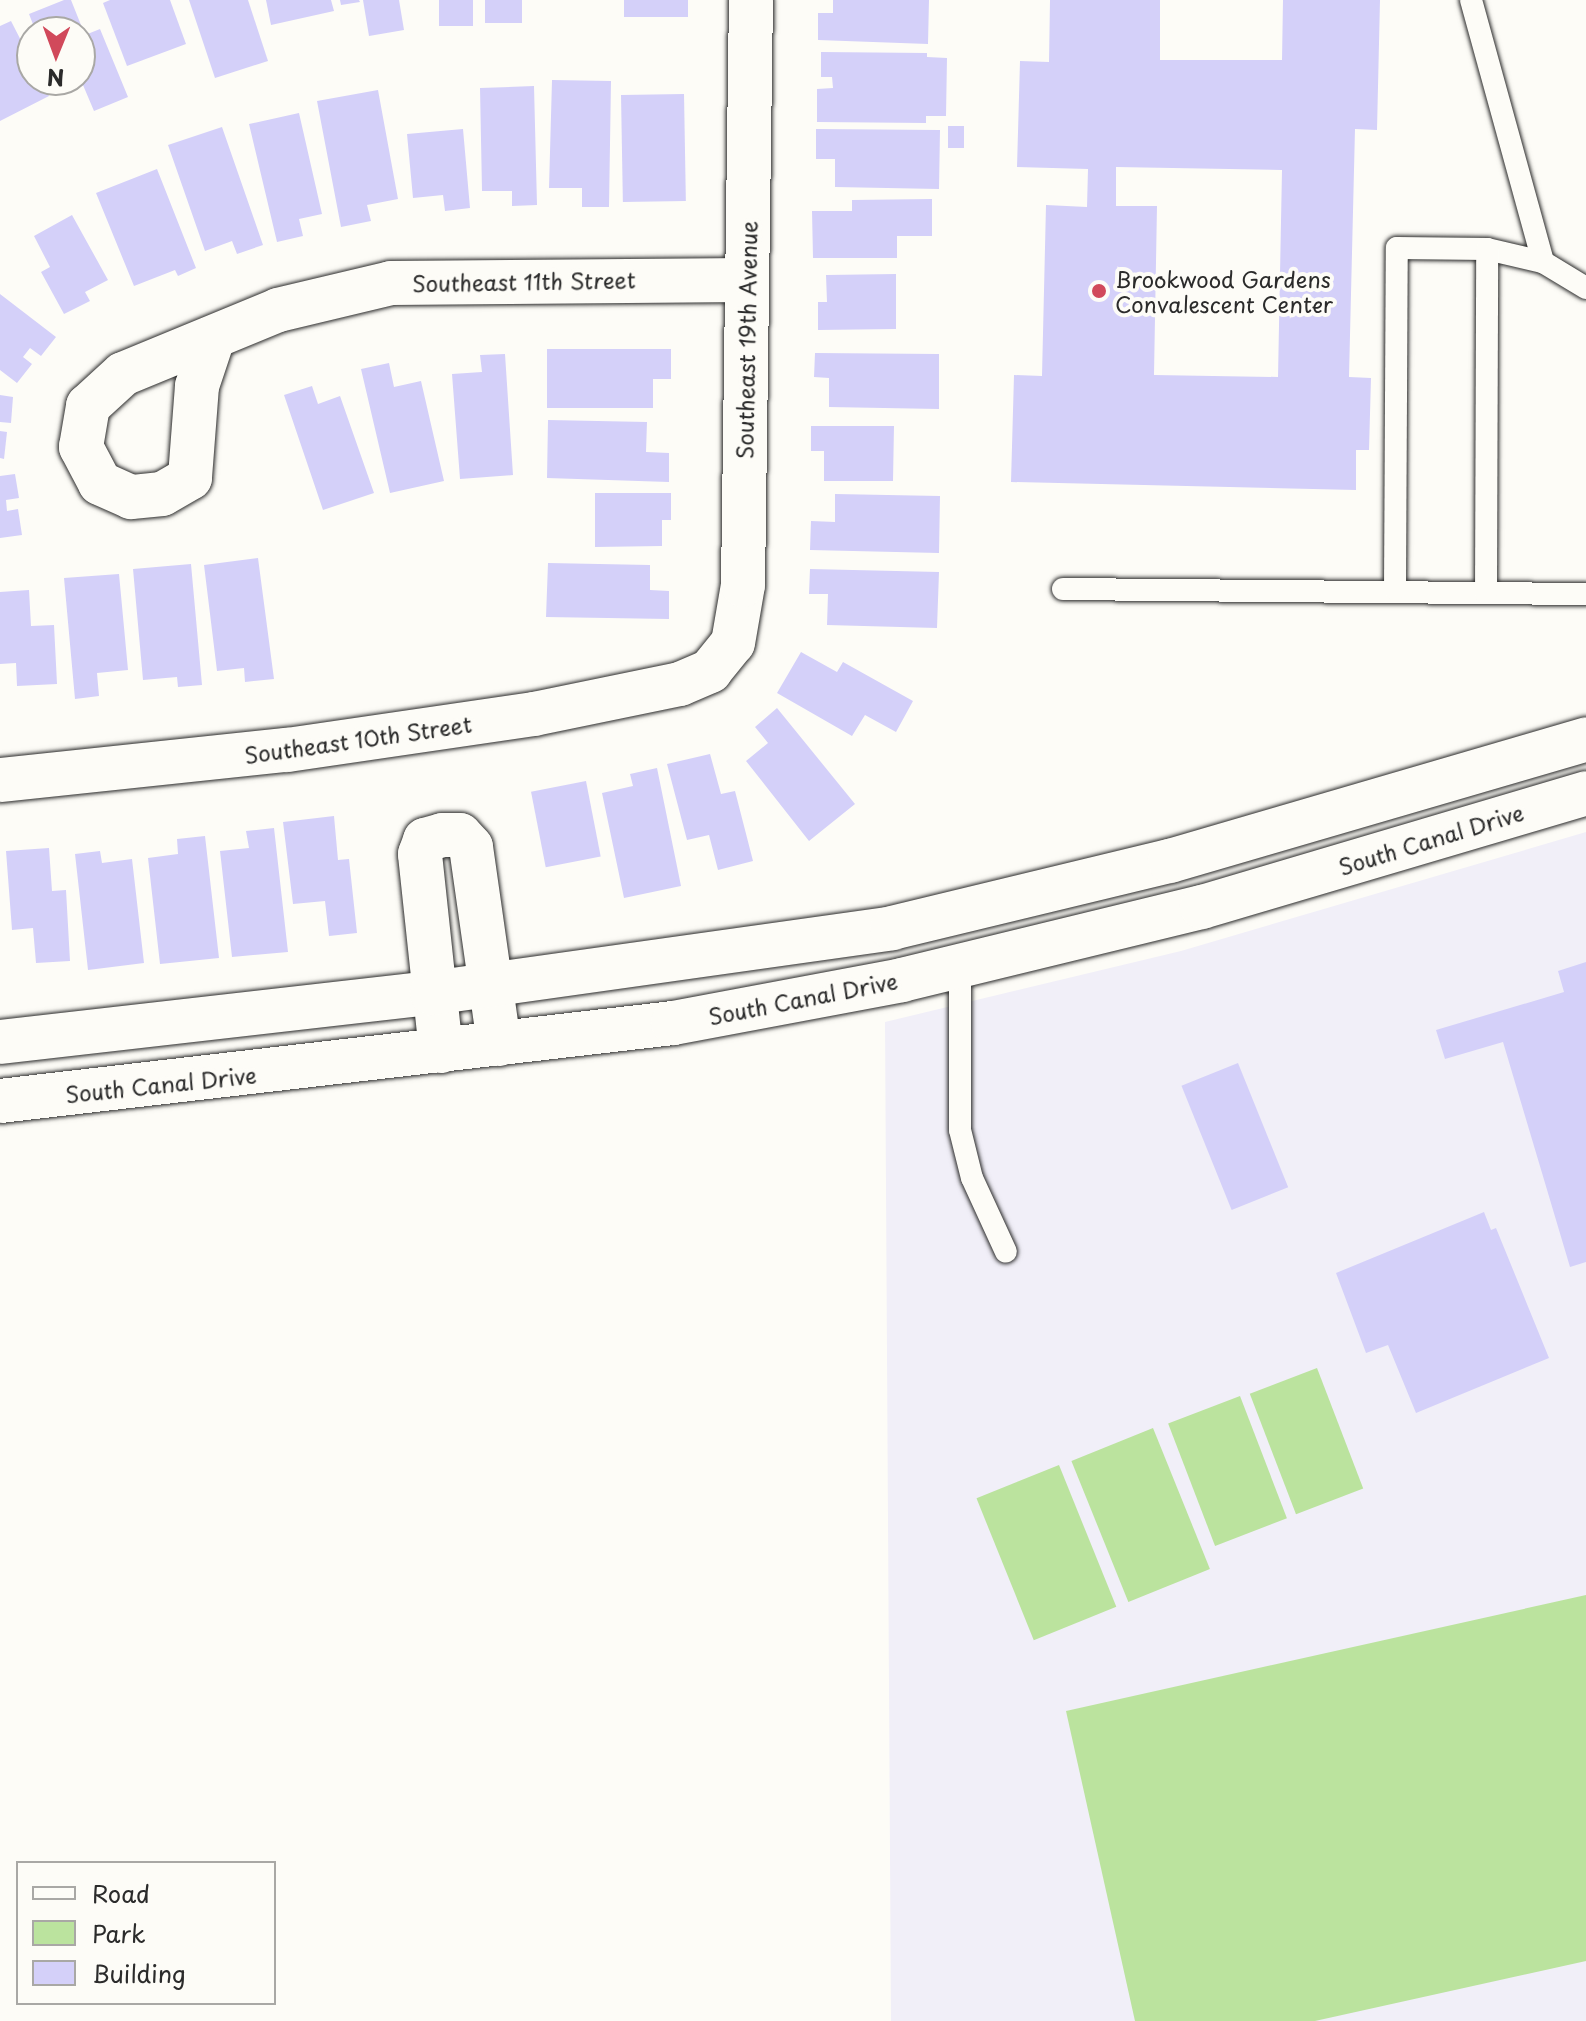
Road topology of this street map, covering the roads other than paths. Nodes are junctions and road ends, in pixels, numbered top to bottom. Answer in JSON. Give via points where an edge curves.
{"nodes":[{"id":1,"x":751,"y":0,"type":"edge"},
{"id":2,"x":1471,"y":0,"type":"edge"},
{"id":3,"x":1487,"y":249,"type":"junction"},
{"id":4,"x":1543,"y":262,"type":"junction"},
{"id":5,"x":747,"y":280,"type":"junction"},
{"id":6,"x":1586,"y":288,"type":"edge"},
{"id":7,"x":213,"y":338,"type":"dead end"},
{"id":8,"x":1063,"y":589,"type":"dead end"},
{"id":9,"x":1395,"y":589,"type":"junction"},
{"id":10,"x":1486,"y":593,"type":"junction"},
{"id":11,"x":1586,"y":594,"type":"edge"},
{"id":12,"x":710,"y":671,"type":"joint"},
{"id":13,"x":1586,"y":739,"type":"edge"},
{"id":14,"x":0,"y":780,"type":"edge"},
{"id":15,"x":1586,"y":793,"type":"edge"},
{"id":16,"x":960,"y":968,"type":"junction"},
{"id":17,"x":492,"y":983,"type":"junction"},
{"id":18,"x":432,"y":993,"type":"junction"},
{"id":19,"x":0,"y":1042,"type":"edge"},
{"id":20,"x":499,"y":1044,"type":"junction"},
{"id":21,"x":441,"y":1051,"type":"junction"},
{"id":22,"x":0,"y":1101,"type":"edge"},
{"id":23,"x":1006,"y":1252,"type":"dead end"}],
"edges":[{"from":1,"to":5,"type":"street","name":"Southeast 19th Avenue"},
{"from":2,"to":4,"type":"lane"},
{"from":3,"to":4,"type":"lane"},
{"from":3,"to":9,"type":"lane","via":[[1397,248]]},
{"from":3,"to":10,"type":"lane"},
{"from":4,"to":6,"type":"lane"},
{"from":5,"to":7,"type":"street","name":"Southeast 11th Street","via":[[391,283],[278,310]]},
{"from":5,"to":12,"type":"street","name":"Southeast 19th Avenue","via":[[743,585],[733,643]]},
{"from":8,"to":9,"type":"lane"},
{"from":9,"to":10,"type":"lane"},
{"from":10,"to":11,"type":"lane"},
{"from":12,"to":14,"type":"street","name":"Southeast 10th Street","via":[[680,684],[534,714],[287,750]]},
{"from":13,"to":17,"type":"street","via":[[1170,861],[978,910],[831,939]]},
{"from":15,"to":16,"type":"street","name":"South Canal Drive","via":[[1202,907]]},
{"from":16,"to":20,"type":"street","name":"South Canal Drive","via":[[673,1023]]},
{"from":16,"to":23,"type":"lane","via":[[960,1130],[972,1178]]},
{"from":17,"to":18,"type":"street"},
{"from":17,"to":18,"type":"street","via":[[471,847],[460,835],[442,835],[425,840],[420,854]]},
{"from":17,"to":20,"type":"street"},
{"from":18,"to":19,"type":"street"},
{"from":18,"to":21,"type":"street"},
{"from":20,"to":21,"type":"street","name":"South Canal Drive"},
{"from":21,"to":22,"type":"street","name":"South Canal Drive"}]}
